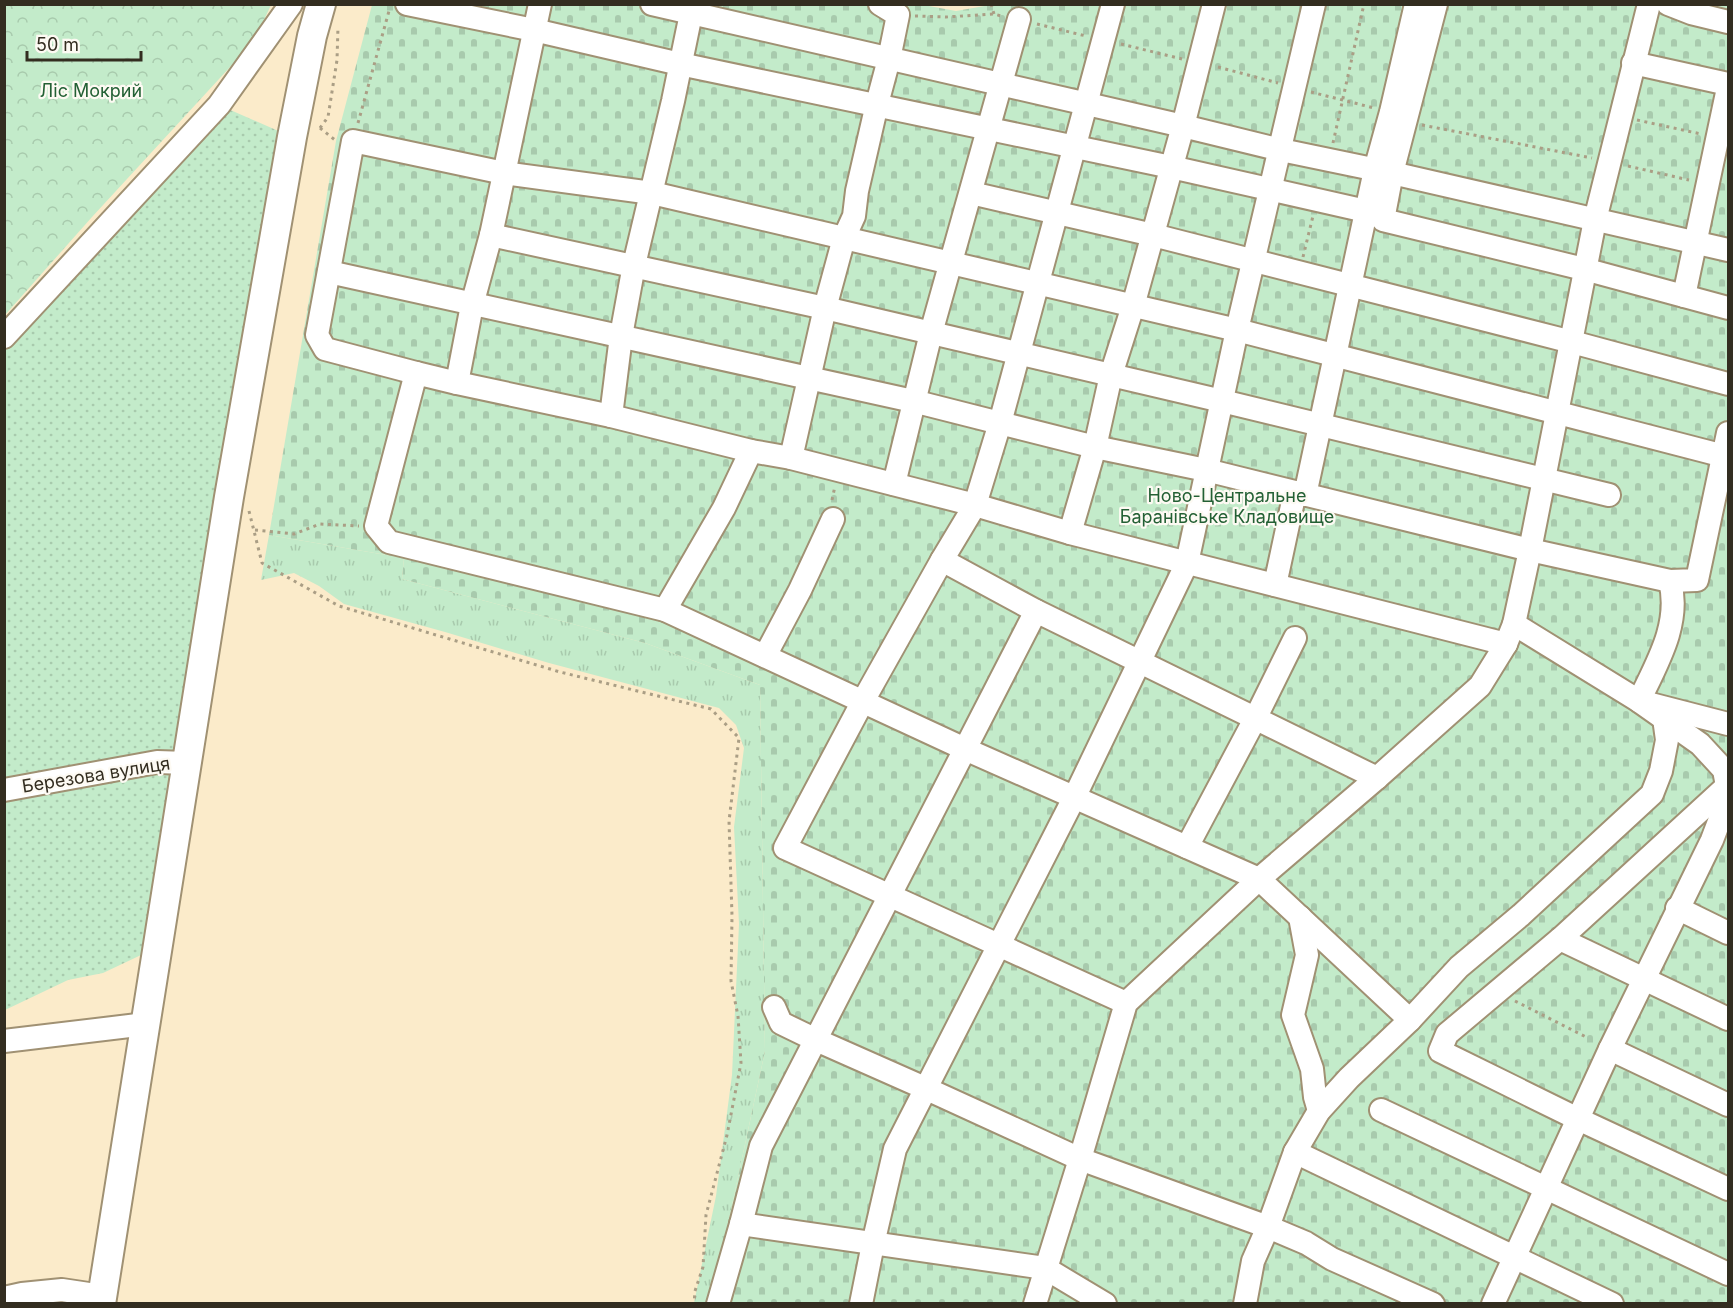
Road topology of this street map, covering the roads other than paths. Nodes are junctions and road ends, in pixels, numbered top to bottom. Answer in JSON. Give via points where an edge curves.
{"nodes":[{"id":1,"x":291,"y":4,"type":"edge"},
{"id":2,"x":407,"y":4,"type":"edge"},
{"id":3,"x":540,"y":4,"type":"edge"},
{"id":4,"x":652,"y":4,"type":"edge"},
{"id":5,"x":1113,"y":4,"type":"edge"},
{"id":6,"x":1215,"y":4,"type":"edge"},
{"id":7,"x":1314,"y":4,"type":"edge"},
{"id":8,"x":1416,"y":4,"type":"edge"},
{"id":9,"x":1436,"y":4,"type":"edge"},
{"id":10,"x":1649,"y":4,"type":"edge"},
{"id":11,"x":1668,"y":4,"type":"edge"},
{"id":12,"x":692,"y":9,"type":"edge"},
{"id":13,"x":889,"y":10,"type":"edge"},
{"id":14,"x":330,"y":11,"type":"edge"},
{"id":15,"x":1019,"y":19,"type":"road end"},
{"id":16,"x":1728,"y":22,"type":"edge"},
{"id":17,"x":534,"y":30,"type":"junction"},
{"id":18,"x":889,"y":59,"type":"junction"},
{"id":19,"x":1633,"y":63,"type":"junction"},
{"id":20,"x":681,"y":64,"type":"junction"},
{"id":21,"x":1001,"y":84,"type":"junction"},
{"id":22,"x":1728,"y":86,"type":"edge"},
{"id":23,"x":877,"y":104,"type":"junction"},
{"id":24,"x":1086,"y":104,"type":"junction"},
{"id":25,"x":1398,"y":117,"type":"junction"},
{"id":26,"x":1183,"y":126,"type":"junction"},
{"id":27,"x":989,"y":129,"type":"junction"},
{"id":28,"x":1074,"y":147,"type":"junction"},
{"id":29,"x":1281,"y":150,"type":"junction"},
{"id":30,"x":1171,"y":167,"type":"junction"},
{"id":31,"x":1384,"y":172,"type":"junction"},
{"id":32,"x":504,"y":174,"type":"junction"},
{"id":33,"x":1270,"y":190,"type":"junction"},
{"id":34,"x":652,"y":193,"type":"junction"},
{"id":35,"x":971,"y":194,"type":"junction"},
{"id":36,"x":1366,"y":212,"type":"junction"},
{"id":37,"x":1058,"y":213,"type":"junction"},
{"id":38,"x":1595,"y":220,"type":"junction"},
{"id":39,"x":491,"y":235,"type":"junction"},
{"id":40,"x":1153,"y":236,"type":"junction"},
{"id":41,"x":844,"y":238,"type":"junction"},
{"id":42,"x":1696,"y":242,"type":"junction"},
{"id":43,"x":1728,"y":250,"type":"edge"},
{"id":44,"x":1254,"y":261,"type":"junction"},
{"id":45,"x":951,"y":264,"type":"junction"},
{"id":46,"x":634,"y":265,"type":"junction"},
{"id":47,"x":1584,"y":269,"type":"junction"},
{"id":48,"x":328,"y":272,"type":"junction"},
{"id":49,"x":1038,"y":284,"type":"junction"},
{"id":50,"x":1350,"y":286,"type":"junction"},
{"id":51,"x":1684,"y":296,"type":"junction"},
{"id":52,"x":472,"y":305,"type":"junction"},
{"id":53,"x":1133,"y":306,"type":"junction"},
{"id":54,"x":825,"y":308,"type":"junction"},
{"id":55,"x":1728,"y":308,"type":"edge"},
{"id":56,"x":1237,"y":330,"type":"junction"},
{"id":57,"x":931,"y":333,"type":"junction"},
{"id":58,"x":621,"y":336,"type":"junction"},
{"id":59,"x":4,"y":337,"type":"edge"},
{"id":60,"x":1572,"y":342,"type":"junction"},
{"id":61,"x":1018,"y":354,"type":"junction"},
{"id":62,"x":1335,"y":355,"type":"junction"},
{"id":63,"x":416,"y":373,"type":"junction"},
{"id":64,"x":1111,"y":375,"type":"junction"},
{"id":65,"x":810,"y":378,"type":"junction"},
{"id":66,"x":457,"y":383,"type":"junction"},
{"id":67,"x":1728,"y":384,"type":"edge"},
{"id":68,"x":913,"y":401,"type":"junction"},
{"id":69,"x":1222,"y":401,"type":"junction"},
{"id":70,"x":1557,"y":413,"type":"junction"},
{"id":71,"x":610,"y":416,"type":"junction"},
{"id":72,"x":1000,"y":423,"type":"junction"},
{"id":73,"x":1321,"y":425,"type":"junction"},
{"id":74,"x":1728,"y":433,"type":"edge"},
{"id":75,"x":1095,"y":447,"type":"junction"},
{"id":76,"x":751,"y":451,"type":"junction"},
{"id":77,"x":1726,"y":456,"type":"edge"},
{"id":78,"x":791,"y":458,"type":"junction"},
{"id":79,"x":1206,"y":470,"type":"junction"},
{"id":80,"x":1544,"y":480,"type":"junction"},
{"id":81,"x":894,"y":484,"type":"junction"},
{"id":82,"x":1300,"y":494,"type":"junction"},
{"id":83,"x":1609,"y":495,"type":"dead end"},
{"id":84,"x":975,"y":505,"type":"junction"},
{"id":85,"x":833,"y":519,"type":"road end"},
{"id":86,"x":1070,"y":532,"type":"junction"},
{"id":87,"x":1530,"y":550,"type":"junction"},
{"id":88,"x":942,"y":560,"type":"junction"},
{"id":89,"x":1187,"y":563,"type":"junction"},
{"id":90,"x":1670,"y":581,"type":"junction"},
{"id":91,"x":1275,"y":585,"type":"junction"},
{"id":92,"x":665,"y":610,"type":"junction"},
{"id":93,"x":1036,"y":611,"type":"junction"},
{"id":94,"x":1510,"y":634,"type":"junction"},
{"id":95,"x":1295,"y":638,"type":"dead end"},
{"id":96,"x":765,"y":656,"type":"junction"},
{"id":97,"x":1140,"y":662,"type":"junction"},
{"id":98,"x":862,"y":701,"type":"junction"},
{"id":99,"x":1639,"y":701,"type":"junction"},
{"id":100,"x":1664,"y":718,"type":"junction"},
{"id":101,"x":1255,"y":719,"type":"junction"},
{"id":102,"x":1728,"y":724,"type":"edge"},
{"id":103,"x":965,"y":749,"type":"junction"},
{"id":104,"x":187,"y":763,"type":"junction"},
{"id":105,"x":1726,"y":776,"type":"edge"},
{"id":106,"x":1377,"y":778,"type":"junction"},
{"id":107,"x":4,"y":790,"type":"edge"},
{"id":108,"x":1074,"y":798,"type":"junction"},
{"id":109,"x":1720,"y":843,"type":"edge"},
{"id":110,"x":1187,"y":847,"type":"junction"},
{"id":111,"x":1259,"y":879,"type":"junction"},
{"id":112,"x":890,"y":895,"type":"junction"},
{"id":113,"x":1677,"y":908,"type":"junction"},
{"id":114,"x":1300,"y":917,"type":"junction"},
{"id":115,"x":1728,"y":933,"type":"edge"},
{"id":116,"x":1560,"y":939,"type":"junction"},
{"id":117,"x":998,"y":945,"type":"junction"},
{"id":118,"x":1644,"y":980,"type":"junction"},
{"id":119,"x":1126,"y":1003,"type":"junction"},
{"id":120,"x":774,"y":1007,"type":"dead end"},
{"id":121,"x":1728,"y":1019,"type":"edge"},
{"id":122,"x":1410,"y":1020,"type":"junction"},
{"id":123,"x":146,"y":1024,"type":"junction"},
{"id":124,"x":814,"y":1040,"type":"junction"},
{"id":125,"x":4,"y":1041,"type":"edge"},
{"id":126,"x":1610,"y":1049,"type":"junction"},
{"id":127,"x":927,"y":1089,"type":"junction"},
{"id":128,"x":1728,"y":1104,"type":"edge"},
{"id":129,"x":1382,"y":1110,"type":"dead end"},
{"id":130,"x":1319,"y":1111,"type":"junction"},
{"id":131,"x":1578,"y":1119,"type":"junction"},
{"id":132,"x":1295,"y":1152,"type":"junction"},
{"id":133,"x":1080,"y":1160,"type":"junction"},
{"id":134,"x":1546,"y":1188,"type":"junction"},
{"id":135,"x":1728,"y":1190,"type":"edge"},
{"id":136,"x":741,"y":1224,"type":"junction"},
{"id":137,"x":1268,"y":1227,"type":"junction"},
{"id":138,"x":873,"y":1244,"type":"junction"},
{"id":139,"x":1513,"y":1257,"type":"junction"},
{"id":140,"x":1045,"y":1268,"type":"junction"},
{"id":141,"x":1728,"y":1274,"type":"edge"},
{"id":142,"x":4,"y":1298,"type":"edge"},
{"id":143,"x":102,"y":1300,"type":"edge"},
{"id":144,"x":1248,"y":1303,"type":"edge"},
{"id":145,"x":718,"y":1304,"type":"edge"},
{"id":146,"x":861,"y":1304,"type":"edge"},
{"id":147,"x":1035,"y":1304,"type":"edge"},
{"id":148,"x":1104,"y":1304,"type":"edge"},
{"id":149,"x":1433,"y":1304,"type":"edge"},
{"id":150,"x":1493,"y":1304,"type":"edge"},
{"id":151,"x":1612,"y":1304,"type":"edge"}],
"edges":[{"from":1,"to":59,"type":"street","via":[[219,105]]},
{"from":2,"to":17,"type":"street"},
{"from":3,"to":17,"type":"street"},
{"from":4,"to":12,"type":"street"},
{"from":5,"to":24,"type":"street"},
{"from":6,"to":26,"type":"street"},
{"from":7,"to":29,"type":"street"},
{"from":8,"to":25,"type":"street"},
{"from":9,"to":25,"type":"street"},
{"from":10,"to":19,"type":"street"},
{"from":11,"to":16,"type":"street"},
{"from":12,"to":18,"type":"street"},
{"from":12,"to":20,"type":"street"},
{"from":13,"to":18,"type":"street"},
{"from":14,"to":104,"type":"main road","via":[[312,36],[295,122]]},
{"from":15,"to":21,"type":"street"},
{"from":17,"to":20,"type":"street"},
{"from":17,"to":32,"type":"street"},
{"from":18,"to":21,"type":"street"},
{"from":18,"to":23,"type":"street"},
{"from":19,"to":22,"type":"street"},
{"from":19,"to":38,"type":"street"},
{"from":20,"to":23,"type":"street"},
{"from":20,"to":34,"type":"street"},
{"from":21,"to":24,"type":"street"},
{"from":21,"to":27,"type":"street"},
{"from":22,"to":42,"type":"street"},
{"from":23,"to":27,"type":"street"},
{"from":23,"to":41,"type":"street","via":[[854,216]]},
{"from":24,"to":26,"type":"street"},
{"from":24,"to":28,"type":"street"},
{"from":25,"to":31,"type":"street"},
{"from":26,"to":29,"type":"street"},
{"from":26,"to":30,"type":"street"},
{"from":27,"to":28,"type":"street"},
{"from":27,"to":35,"type":"street"},
{"from":28,"to":30,"type":"street"},
{"from":28,"to":37,"type":"street"},
{"from":29,"to":31,"type":"street"},
{"from":29,"to":33,"type":"street"},
{"from":30,"to":33,"type":"street"},
{"from":30,"to":40,"type":"street"},
{"from":31,"to":36,"type":"street"},
{"from":31,"to":38,"type":"street"},
{"from":31,"to":47,"type":"street","via":[[1383,220]]},
{"from":32,"to":34,"type":"street"},
{"from":32,"to":39,"type":"street"},
{"from":32,"to":48,"type":"street","via":[[353,141]]},
{"from":33,"to":36,"type":"street"},
{"from":33,"to":44,"type":"street"},
{"from":34,"to":41,"type":"street"},
{"from":34,"to":46,"type":"street"},
{"from":35,"to":37,"type":"street"},
{"from":35,"to":45,"type":"street"},
{"from":36,"to":50,"type":"street"},
{"from":37,"to":40,"type":"street"},
{"from":37,"to":49,"type":"street"},
{"from":38,"to":42,"type":"street"},
{"from":38,"to":47,"type":"street"},
{"from":39,"to":46,"type":"street"},
{"from":39,"to":52,"type":"street"},
{"from":40,"to":44,"type":"street"},
{"from":40,"to":53,"type":"street"},
{"from":41,"to":45,"type":"street"},
{"from":41,"to":54,"type":"street"},
{"from":42,"to":43,"type":"street"},
{"from":42,"to":51,"type":"street"},
{"from":44,"to":50,"type":"street"},
{"from":44,"to":56,"type":"street"},
{"from":45,"to":49,"type":"street"},
{"from":45,"to":57,"type":"street"},
{"from":46,"to":54,"type":"street"},
{"from":46,"to":58,"type":"street"},
{"from":47,"to":51,"type":"street"},
{"from":47,"to":60,"type":"street"},
{"from":48,"to":52,"type":"street"},
{"from":48,"to":63,"type":"street","via":[[317,335],[325,349]]},
{"from":49,"to":53,"type":"street"},
{"from":49,"to":61,"type":"street"},
{"from":50,"to":60,"type":"street"},
{"from":50,"to":62,"type":"street"},
{"from":51,"to":55,"type":"street"},
{"from":52,"to":58,"type":"street"},
{"from":52,"to":66,"type":"street"},
{"from":53,"to":56,"type":"street"},
{"from":53,"to":64,"type":"street"},
{"from":54,"to":57,"type":"street"},
{"from":54,"to":65,"type":"street"},
{"from":56,"to":62,"type":"street"},
{"from":56,"to":69,"type":"street"},
{"from":57,"to":61,"type":"street"},
{"from":57,"to":68,"type":"street"},
{"from":58,"to":65,"type":"street"},
{"from":58,"to":71,"type":"street"},
{"from":60,"to":67,"type":"street"},
{"from":60,"to":70,"type":"street"},
{"from":61,"to":64,"type":"street"},
{"from":61,"to":72,"type":"street"},
{"from":62,"to":70,"type":"street"},
{"from":62,"to":73,"type":"street"},
{"from":63,"to":66,"type":"street"},
{"from":63,"to":92,"type":"street","via":[[376,526],[389,542]]},
{"from":64,"to":69,"type":"street"},
{"from":64,"to":75,"type":"street"},
{"from":65,"to":68,"type":"street"},
{"from":65,"to":78,"type":"street"},
{"from":66,"to":71,"type":"street"},
{"from":68,"to":72,"type":"street"},
{"from":68,"to":81,"type":"street"},
{"from":69,"to":73,"type":"street"},
{"from":69,"to":79,"type":"street"},
{"from":70,"to":77,"type":"street"},
{"from":70,"to":80,"type":"street"},
{"from":71,"to":76,"type":"street"},
{"from":72,"to":75,"type":"street"},
{"from":72,"to":84,"type":"street"},
{"from":73,"to":80,"type":"street"},
{"from":73,"to":82,"type":"street"},
{"from":74,"to":77,"type":"street"},
{"from":75,"to":79,"type":"street"},
{"from":75,"to":86,"type":"street"},
{"from":76,"to":78,"type":"street"},
{"from":76,"to":92,"type":"street","via":[[724,508]]},
{"from":77,"to":90,"type":"street","via":[[1697,580]]},
{"from":78,"to":81,"type":"street"},
{"from":79,"to":82,"type":"street"},
{"from":79,"to":89,"type":"street"},
{"from":80,"to":83,"type":"street"},
{"from":80,"to":87,"type":"street"},
{"from":81,"to":84,"type":"street"},
{"from":82,"to":87,"type":"street"},
{"from":82,"to":91,"type":"street"},
{"from":84,"to":86,"type":"street"},
{"from":84,"to":88,"type":"street"},
{"from":85,"to":96,"type":"street"},
{"from":86,"to":89,"type":"street"},
{"from":87,"to":90,"type":"street"},
{"from":87,"to":94,"type":"street"},
{"from":88,"to":93,"type":"street"},
{"from":88,"to":98,"type":"street"},
{"from":89,"to":91,"type":"street"},
{"from":89,"to":97,"type":"street"},
{"from":90,"to":99,"type":"street","via":[[1674,596],[1669,636]]},
{"from":91,"to":94,"type":"street"},
{"from":92,"to":96,"type":"street"},
{"from":93,"to":97,"type":"street"},
{"from":93,"to":103,"type":"street"},
{"from":94,"to":99,"type":"street"},
{"from":94,"to":106,"type":"street","via":[[1480,686]]},
{"from":95,"to":101,"type":"street"},
{"from":96,"to":98,"type":"street"},
{"from":97,"to":101,"type":"street"},
{"from":97,"to":108,"type":"street"},
{"from":98,"to":103,"type":"street"},
{"from":98,"to":112,"type":"street","via":[[784,848]]},
{"from":99,"to":100,"type":"street"},
{"from":99,"to":102,"type":"street"},
{"from":100,"to":105,"type":"street","via":[[1700,744]]},
{"from":100,"to":122,"type":"street","via":[[1667,740],[1652,794],[1459,967]]},
{"from":101,"to":106,"type":"street"},
{"from":101,"to":110,"type":"street"},
{"from":103,"to":108,"type":"street"},
{"from":103,"to":112,"type":"street"},
{"from":104,"to":107,"type":"street","name":"Березова вулиця","via":[[157,762]]},
{"from":104,"to":123,"type":"main road"},
{"from":105,"to":109,"type":"street"},
{"from":105,"to":116,"type":"street"},
{"from":106,"to":111,"type":"street"},
{"from":108,"to":110,"type":"street"},
{"from":108,"to":117,"type":"street"},
{"from":109,"to":113,"type":"street"},
{"from":110,"to":111,"type":"street"},
{"from":111,"to":114,"type":"street"},
{"from":111,"to":119,"type":"street"},
{"from":112,"to":117,"type":"street"},
{"from":112,"to":124,"type":"street"},
{"from":113,"to":115,"type":"street"},
{"from":113,"to":118,"type":"street"},
{"from":114,"to":122,"type":"street"},
{"from":114,"to":130,"type":"street","via":[[1307,955],[1293,1015],[1311,1068]]},
{"from":116,"to":118,"type":"street"},
{"from":116,"to":131,"type":"street","via":[[1447,1034],[1440,1051]]},
{"from":117,"to":119,"type":"street"},
{"from":117,"to":127,"type":"street"},
{"from":118,"to":121,"type":"street"},
{"from":118,"to":126,"type":"street"},
{"from":119,"to":133,"type":"street"},
{"from":120,"to":124,"type":"street","via":[[781,1023]]},
{"from":122,"to":130,"type":"street"},
{"from":123,"to":125,"type":"street"},
{"from":123,"to":143,"type":"main road"},
{"from":124,"to":127,"type":"street"},
{"from":124,"to":136,"type":"street","via":[[760,1146]]},
{"from":126,"to":128,"type":"street"},
{"from":126,"to":131,"type":"street"},
{"from":127,"to":133,"type":"street"},
{"from":127,"to":138,"type":"street","via":[[895,1149]]},
{"from":129,"to":134,"type":"street"},
{"from":130,"to":132,"type":"street"},
{"from":131,"to":134,"type":"street"},
{"from":131,"to":135,"type":"street"},
{"from":132,"to":137,"type":"street"},
{"from":132,"to":139,"type":"street"},
{"from":133,"to":137,"type":"street"},
{"from":133,"to":140,"type":"street"},
{"from":134,"to":139,"type":"street"},
{"from":134,"to":141,"type":"street"},
{"from":136,"to":138,"type":"street"},
{"from":136,"to":145,"type":"street"},
{"from":137,"to":144,"type":"street","via":[[1253,1261]]},
{"from":137,"to":149,"type":"street"},
{"from":138,"to":140,"type":"street"},
{"from":138,"to":146,"type":"street"},
{"from":139,"to":150,"type":"street"},
{"from":139,"to":151,"type":"street"},
{"from":140,"to":147,"type":"street"},
{"from":140,"to":148,"type":"street"},
{"from":142,"to":143,"type":"street","via":[[62,1290]]}]}
